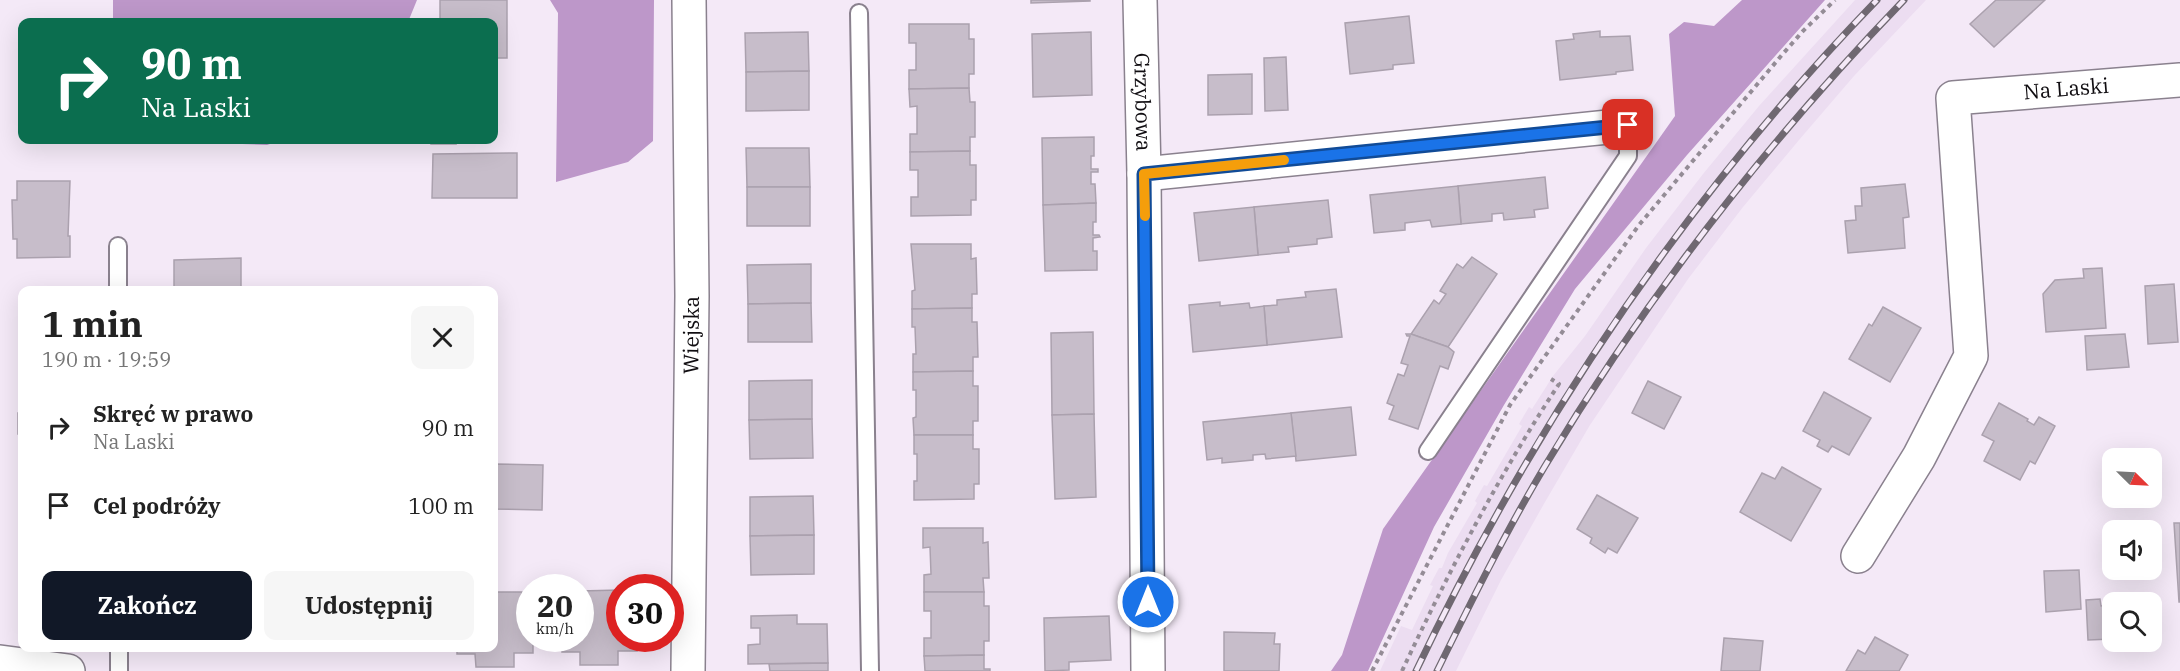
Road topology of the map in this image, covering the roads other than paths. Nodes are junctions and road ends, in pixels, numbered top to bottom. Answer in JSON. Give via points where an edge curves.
{"nodes":[{"id":1,"x":689,"y":0,"type":"edge"},
{"id":2,"x":1140,"y":0,"type":"edge"},
{"id":3,"x":859,"y":13,"type":"dead end"},
{"id":4,"x":2180,"y":80,"type":"edge"},
{"id":5,"x":1628,"y":125,"type":"joint"},
{"id":6,"x":1144,"y":174,"type":"junction"},
{"id":7,"x":118,"y":246,"type":"dead end"},
{"id":8,"x":118,"y":286,"type":"edge"},
{"id":9,"x":1428,"y":451,"type":"dead end"},
{"id":10,"x":1858,"y":556,"type":"dead end"},
{"id":11,"x":119,"y":652,"type":"edge"},
{"id":12,"x":0,"y":662,"type":"edge"},
{"id":13,"x":68,"y":671,"type":"edge"},
{"id":14,"x":119,"y":671,"type":"edge"},
{"id":15,"x":688,"y":671,"type":"edge"},
{"id":16,"x":870,"y":671,"type":"edge"},
{"id":17,"x":1148,"y":671,"type":"edge"}],
"edges":[{"from":1,"to":15,"type":"street","name":"Wiejska","via":[[692,296]]},
{"from":2,"to":6,"type":"street","name":"Grzybowa"},
{"from":3,"to":16,"type":"lane"},
{"from":4,"to":10,"type":"street","name":"Na Laski","via":[[1953,98],[1971,356],[1919,457]]},
{"from":5,"to":6,"type":"street"},
{"from":5,"to":9,"type":"lane","via":[[1628,156]]},
{"from":6,"to":17,"type":"street","name":"Grzybowa"},
{"from":7,"to":8,"type":"lane"},
{"from":11,"to":14,"type":"lane"},
{"from":12,"to":13,"type":"street"}]}
